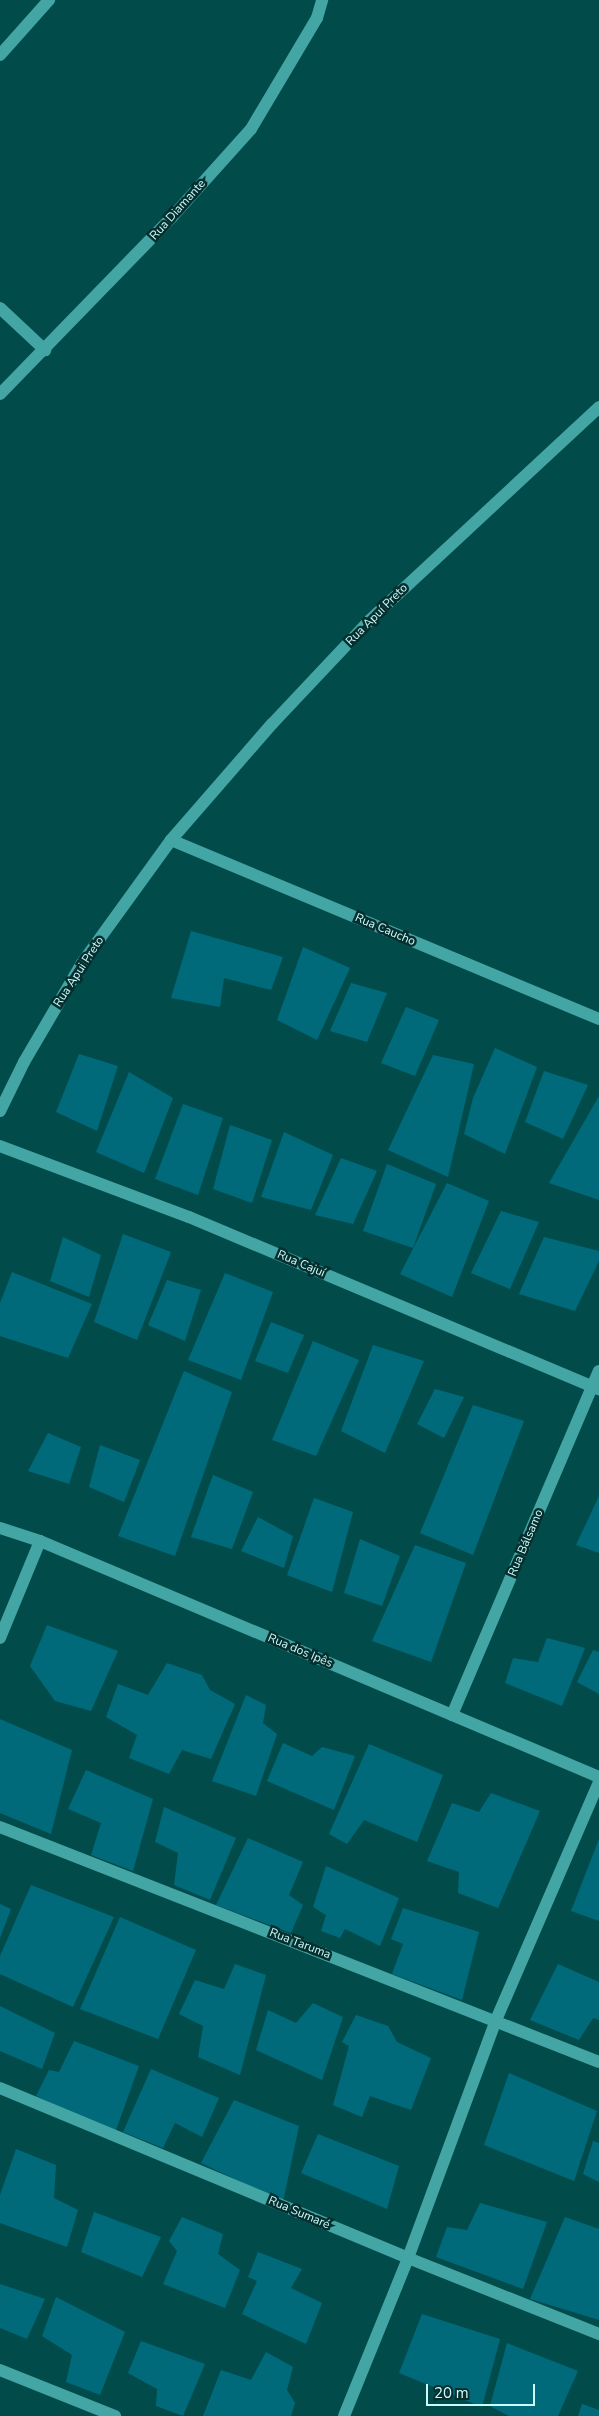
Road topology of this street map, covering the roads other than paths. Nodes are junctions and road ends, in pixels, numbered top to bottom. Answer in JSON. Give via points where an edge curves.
{"nodes":[{"id":1,"x":50,"y":0,"type":"edge"},
{"id":2,"x":322,"y":0,"type":"edge"},
{"id":3,"x":0,"y":55,"type":"edge"},
{"id":4,"x":0,"y":308,"type":"edge"},
{"id":5,"x":45,"y":350,"type":"junction"},
{"id":6,"x":0,"y":394,"type":"edge"},
{"id":7,"x":599,"y":406,"type":"edge"},
{"id":8,"x":171,"y":840,"type":"junction"},
{"id":9,"x":599,"y":1019,"type":"edge"},
{"id":10,"x":0,"y":1111,"type":"edge"},
{"id":11,"x":0,"y":1146,"type":"edge"},
{"id":12,"x":599,"y":1371,"type":"edge"},
{"id":13,"x":596,"y":1387,"type":"edge"},
{"id":14,"x":0,"y":1528,"type":"edge"},
{"id":15,"x":40,"y":1542,"type":"junction"},
{"id":16,"x":0,"y":1638,"type":"edge"},
{"id":17,"x":452,"y":1715,"type":"junction"},
{"id":18,"x":599,"y":1777,"type":"edge"},
{"id":19,"x":599,"y":1782,"type":"edge"},
{"id":20,"x":0,"y":1827,"type":"edge"},
{"id":21,"x":496,"y":2020,"type":"junction"},
{"id":22,"x":599,"y":2062,"type":"edge"},
{"id":23,"x":0,"y":2088,"type":"edge"},
{"id":24,"x":408,"y":2258,"type":"junction"},
{"id":25,"x":599,"y":2334,"type":"edge"},
{"id":26,"x":0,"y":2370,"type":"edge"},
{"id":27,"x":115,"y":2416,"type":"edge"},
{"id":28,"x":344,"y":2416,"type":"edge"}],
"edges":[{"from":1,"to":3,"type":"street"},
{"from":2,"to":5,"type":"street","name":"Rua Diamante","via":[[317,18],[251,129]]},
{"from":4,"to":5,"type":"street"},
{"from":5,"to":6,"type":"street","name":"Rua Diamante"},
{"from":7,"to":8,"type":"street","name":"Rua Apuí Preto","via":[[370,620],[272,724]]},
{"from":8,"to":9,"type":"street","name":"Rua Caucho"},
{"from":8,"to":10,"type":"street","name":"Rua Apui Preto","via":[[82,963],[24,1062]]},
{"from":11,"to":13,"type":"street","name":"Rua Cajuí","via":[[189,1217]]},
{"from":12,"to":13,"type":"street","name":"Rua Bálsamo"},
{"from":13,"to":17,"type":"street","name":"Rua Bálsamo"},
{"from":14,"to":15,"type":"street","name":"Rua dos Ipês"},
{"from":15,"to":16,"type":"street"},
{"from":15,"to":17,"type":"street","name":"Rua dos Ipês"},
{"from":17,"to":18,"type":"street","name":"Rua dos Ipês"},
{"from":19,"to":21,"type":"street"},
{"from":20,"to":21,"type":"street","name":"Rua Taruma"},
{"from":21,"to":22,"type":"street","name":"Rua Taruma"},
{"from":21,"to":24,"type":"street"},
{"from":23,"to":24,"type":"street","name":"Rua Sumaré"},
{"from":24,"to":25,"type":"street","name":"Rua Sumaré"},
{"from":24,"to":28,"type":"street"},
{"from":26,"to":27,"type":"street"}]}
